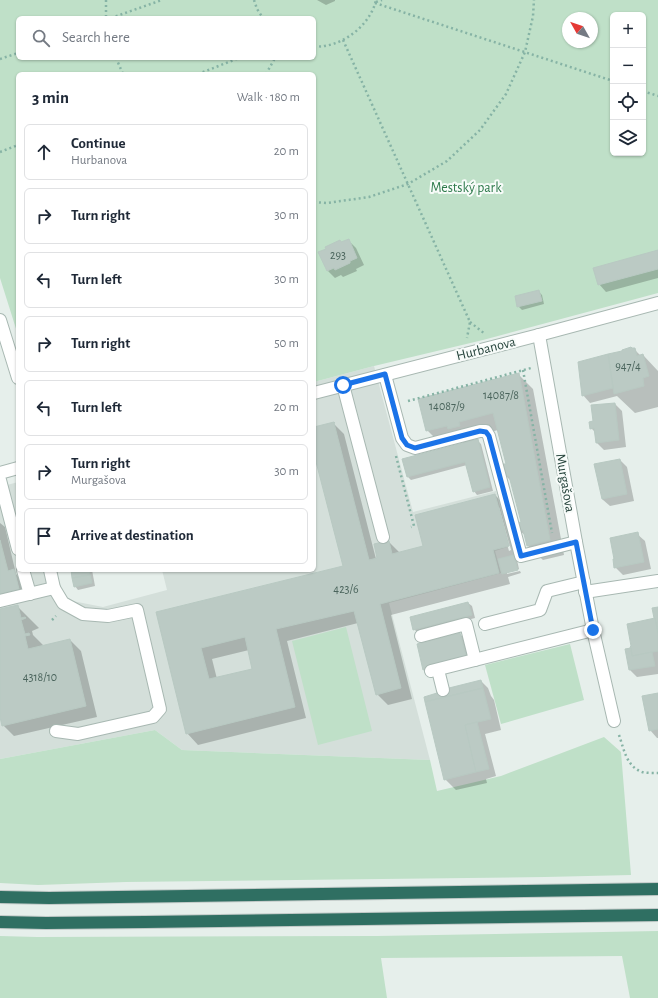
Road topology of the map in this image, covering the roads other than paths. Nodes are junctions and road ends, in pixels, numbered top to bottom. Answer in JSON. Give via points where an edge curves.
{"nodes":[{"id":1,"x":658,"y":303,"type":"edge"},
{"id":2,"x":0,"y":320,"type":"edge"},
{"id":3,"x":539,"y":335,"type":"junction"},
{"id":4,"x":16,"y":372,"type":"edge"},
{"id":5,"x":385,"y":374,"type":"junction"},
{"id":6,"x":343,"y":385,"type":"junction"},
{"id":7,"x":316,"y":392,"type":"edge"},
{"id":8,"x":16,"y":469,"type":"edge"},
{"id":9,"x":0,"y":473,"type":"edge"},
{"id":10,"x":0,"y":480,"type":"edge"},
{"id":11,"x":3,"y":504,"type":"edge"},
{"id":12,"x":383,"y":537,"type":"dead end"},
{"id":13,"x":576,"y":542,"type":"junction"},
{"id":14,"x":16,"y":543,"type":"edge"},
{"id":15,"x":24,"y":572,"type":"edge"},
{"id":16,"x":50,"y":572,"type":"edge"},
{"id":17,"x":658,"y":581,"type":"edge"},
{"id":18,"x":584,"y":587,"type":"junction"},
{"id":19,"x":54,"y":588,"type":"junction"},
{"id":20,"x":30,"y":594,"type":"junction"},
{"id":21,"x":0,"y":601,"type":"edge"},
{"id":22,"x":485,"y":624,"type":"dead end"},
{"id":23,"x":593,"y":630,"type":"junction"},
{"id":24,"x":421,"y":636,"type":"dead end"},
{"id":25,"x":475,"y":660,"type":"junction"},
{"id":26,"x":443,"y":690,"type":"dead end"},
{"id":27,"x":614,"y":721,"type":"road end"},
{"id":28,"x":56,"y":730,"type":"dead end"},
{"id":29,"x":658,"y":889,"type":"edge"},
{"id":30,"x":0,"y":897,"type":"edge"},
{"id":31,"x":658,"y":914,"type":"edge"},
{"id":32,"x":0,"y":922,"type":"edge"}],
"edges":[{"from":1,"to":3,"type":"street","name":"Hurbanova"},
{"from":2,"to":4,"type":"street"},
{"from":3,"to":5,"type":"street","name":"Hurbanova"},
{"from":3,"to":13,"type":"street","name":"Murgašova"},
{"from":5,"to":6,"type":"street","name":"Hurbanova"},
{"from":5,"to":13,"type":"street","via":[[402,438],[407,445],[415,448],[480,431],[486,432],[489,436],[521,556]]},
{"from":6,"to":7,"type":"street","name":"Hurbanova"},
{"from":6,"to":12,"type":"street"},
{"from":8,"to":9,"type":"street"},
{"from":10,"to":11,"type":"street"},
{"from":11,"to":14,"type":"street"},
{"from":13,"to":18,"type":"street","name":"Murgašova"},
{"from":15,"to":20,"type":"street"},
{"from":16,"to":19,"type":"street"},
{"from":17,"to":18,"type":"street"},
{"from":18,"to":22,"type":"street","via":[[548,591],[540,610]]},
{"from":18,"to":23,"type":"street","name":"Murgašova"},
{"from":19,"to":20,"type":"street"},
{"from":19,"to":28,"type":"street","via":[[63,603],[83,614],[108,616],[137,610],[160,708],[153,717],[78,734]]},
{"from":20,"to":21,"type":"street"},
{"from":23,"to":25,"type":"street"},
{"from":23,"to":27,"type":"street","name":"Murgašova"},
{"from":24,"to":25,"type":"street","via":[[466,624]]},
{"from":25,"to":26,"type":"street","via":[[435,671]]},
{"from":29,"to":30,"type":"highway"},
{"from":31,"to":32,"type":"highway"}]}
